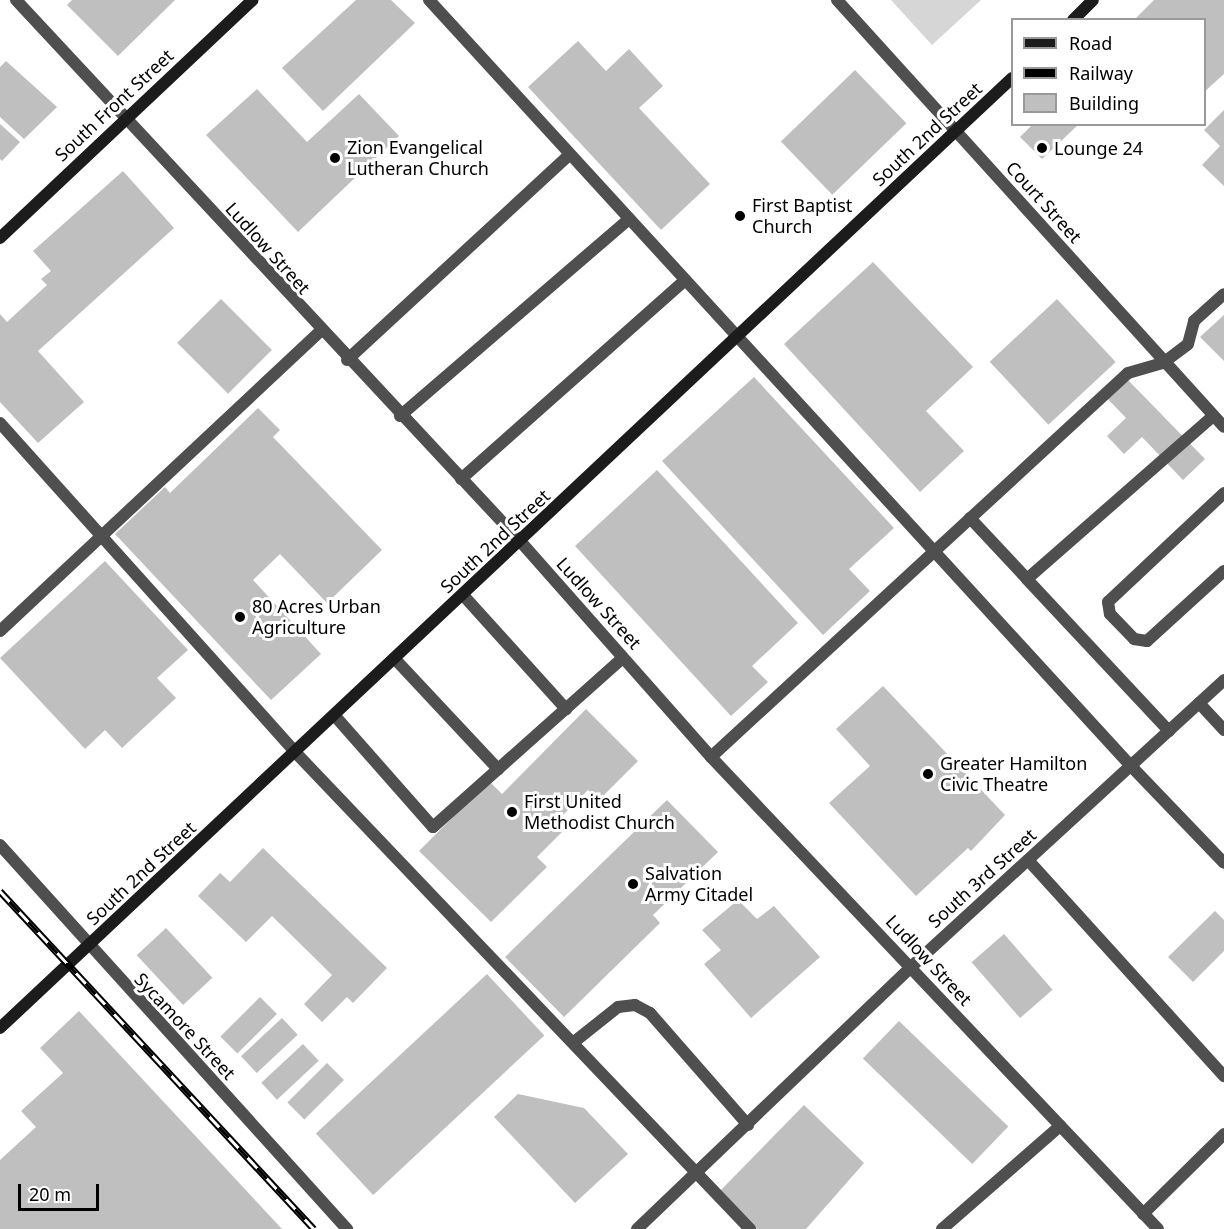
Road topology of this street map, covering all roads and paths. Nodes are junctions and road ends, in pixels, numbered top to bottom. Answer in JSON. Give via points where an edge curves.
{"nodes":[{"id":1,"x":16,"y":0,"type":"edge"},
{"id":2,"x":253,"y":0,"type":"edge"},
{"id":3,"x":429,"y":0,"type":"edge"},
{"id":4,"x":837,"y":0,"type":"edge"},
{"id":5,"x":1093,"y":0,"type":"edge"},
{"id":6,"x":1075,"y":18,"type":"edge"},
{"id":7,"x":1011,"y":79,"type":"edge"},
{"id":8,"x":125,"y":118,"type":"junction"},
{"id":9,"x":957,"y":131,"type":"junction"},
{"id":10,"x":569,"y":155,"type":"junction"},
{"id":11,"x":628,"y":220,"type":"junction"},
{"id":12,"x":0,"y":238,"type":"edge"},
{"id":13,"x":684,"y":281,"type":"junction"},
{"id":14,"x":1224,"y":294,"type":"edge"},
{"id":15,"x":320,"y":332,"type":"junction"},
{"id":16,"x":736,"y":339,"type":"junction"},
{"id":17,"x":347,"y":360,"type":"junction"},
{"id":18,"x":1163,"y":363,"type":"junction"},
{"id":19,"x":400,"y":416,"type":"junction"},
{"id":20,"x":1213,"y":416,"type":"junction"},
{"id":21,"x":0,"y":423,"type":"edge"},
{"id":22,"x":1224,"y":427,"type":"edge"},
{"id":23,"x":461,"y":479,"type":"junction"},
{"id":24,"x":1224,"y":493,"type":"edge"},
{"id":25,"x":970,"y":518,"type":"junction"},
{"id":26,"x":102,"y":535,"type":"junction"},
{"id":27,"x":520,"y":542,"type":"junction"},
{"id":28,"x":933,"y":552,"type":"junction"},
{"id":29,"x":1224,"y":571,"type":"edge"},
{"id":30,"x":1028,"y":579,"type":"junction"},
{"id":31,"x":463,"y":595,"type":"junction"},
{"id":32,"x":0,"y":631,"type":"edge"},
{"id":33,"x":623,"y":658,"type":"junction"},
{"id":34,"x":395,"y":659,"type":"junction"},
{"id":35,"x":1224,"y":680,"type":"edge"},
{"id":36,"x":1199,"y":703,"type":"junction"},
{"id":37,"x":566,"y":709,"type":"junction"},
{"id":38,"x":335,"y":716,"type":"junction"},
{"id":39,"x":1224,"y":730,"type":"edge"},
{"id":40,"x":1169,"y":731,"type":"junction"},
{"id":41,"x":296,"y":753,"type":"junction"},
{"id":42,"x":711,"y":757,"type":"junction"},
{"id":43,"x":1131,"y":766,"type":"junction"},
{"id":44,"x":498,"y":769,"type":"junction"},
{"id":45,"x":0,"y":845,"type":"edge"},
{"id":46,"x":1028,"y":860,"type":"junction"},
{"id":47,"x":1224,"y":863,"type":"edge"},
{"id":48,"x":88,"y":947,"type":"junction"},
{"id":49,"x":911,"y":967,"type":"junction"},
{"id":50,"x":0,"y":1028,"type":"edge"},
{"id":51,"x":574,"y":1042,"type":"junction"},
{"id":52,"x":1224,"y":1076,"type":"edge"},
{"id":53,"x":748,"y":1125,"type":"junction"},
{"id":54,"x":1060,"y":1126,"type":"junction"},
{"id":55,"x":1224,"y":1134,"type":"edge"},
{"id":56,"x":699,"y":1173,"type":"junction"},
{"id":57,"x":1143,"y":1214,"type":"junction"},
{"id":58,"x":347,"y":1229,"type":"edge"},
{"id":59,"x":637,"y":1229,"type":"edge"},
{"id":60,"x":750,"y":1229,"type":"edge"},
{"id":61,"x":942,"y":1229,"type":"edge"},
{"id":62,"x":1158,"y":1229,"type":"edge"}],
"edges":[{"from":1,"to":8,"type":"street","name":"Ludlow Street"},
{"from":2,"to":8,"type":"street","name":"South Front Street"},
{"from":3,"to":10,"type":"street"},
{"from":4,"to":9,"type":"street","name":"Court Street"},
{"from":5,"to":6,"type":"street"},
{"from":7,"to":9,"type":"street","name":"South 2nd Street"},
{"from":8,"to":12,"type":"street","name":"South Front Street"},
{"from":8,"to":15,"type":"street","name":"Ludlow Street"},
{"from":9,"to":16,"type":"street","name":"South 2nd Street"},
{"from":9,"to":18,"type":"street","name":"Court Street"},
{"from":10,"to":11,"type":"street"},
{"from":10,"to":17,"type":"street"},
{"from":11,"to":13,"type":"street"},
{"from":11,"to":19,"type":"street"},
{"from":13,"to":16,"type":"street"},
{"from":13,"to":23,"type":"street"},
{"from":14,"to":18,"type":"street","via":[[1194,321],[1188,344]]},
{"from":15,"to":17,"type":"street","name":"Ludlow Street"},
{"from":15,"to":26,"type":"street"},
{"from":16,"to":27,"type":"street","name":"South 2nd Street"},
{"from":16,"to":28,"type":"street"},
{"from":17,"to":19,"type":"street","name":"Ludlow Street"},
{"from":18,"to":20,"type":"street","name":"Court Street"},
{"from":18,"to":25,"type":"street","via":[[1128,374]]},
{"from":19,"to":23,"type":"street","name":"Ludlow Street"},
{"from":20,"to":22,"type":"street","name":"Court Street"},
{"from":20,"to":30,"type":"street"},
{"from":21,"to":26,"type":"street"},
{"from":23,"to":27,"type":"street","name":"Ludlow Street"},
{"from":24,"to":29,"type":"street","via":[[1108,602],[1110,614],[1134,639],[1147,641]]},
{"from":25,"to":28,"type":"street"},
{"from":25,"to":30,"type":"street"},
{"from":26,"to":32,"type":"street"},
{"from":26,"to":41,"type":"street"},
{"from":27,"to":31,"type":"street","name":"South 2nd Street"},
{"from":27,"to":33,"type":"street","name":"Ludlow Street"},
{"from":28,"to":42,"type":"street"},
{"from":28,"to":43,"type":"street"},
{"from":30,"to":40,"type":"street"},
{"from":31,"to":34,"type":"street","name":"South 2nd Street"},
{"from":31,"to":37,"type":"street"},
{"from":33,"to":37,"type":"street"},
{"from":33,"to":42,"type":"street","name":"Ludlow Street"},
{"from":34,"to":38,"type":"street","name":"South 2nd Street"},
{"from":34,"to":44,"type":"street"},
{"from":35,"to":36,"type":"street","name":"South 3rd Street"},
{"from":36,"to":39,"type":"street"},
{"from":36,"to":40,"type":"street","name":"South 3rd Street"},
{"from":37,"to":44,"type":"street"},
{"from":38,"to":41,"type":"street","name":"South 2nd Street"},
{"from":38,"to":44,"type":"street","via":[[434,826]]},
{"from":40,"to":43,"type":"street","name":"South 3rd Street"},
{"from":41,"to":48,"type":"street","name":"South 2nd Street"},
{"from":41,"to":51,"type":"street"},
{"from":42,"to":49,"type":"street","name":"Ludlow Street"},
{"from":43,"to":46,"type":"street","name":"South 3rd Street"},
{"from":43,"to":47,"type":"street"},
{"from":45,"to":48,"type":"street","name":"Sycamore Street"},
{"from":46,"to":49,"type":"street","name":"South 3rd Street"},
{"from":46,"to":52,"type":"street"},
{"from":48,"to":50,"type":"street","name":"South 2nd Street"},
{"from":48,"to":58,"type":"street","name":"Sycamore Street"},
{"from":49,"to":53,"type":"street","name":"South 3rd Street"},
{"from":49,"to":54,"type":"street","name":"Ludlow Street"},
{"from":51,"to":53,"type":"street","via":[[618,1007],[635,1005],[650,1013]]},
{"from":51,"to":56,"type":"street"},
{"from":53,"to":56,"type":"street","name":"South 3rd Street"},
{"from":54,"to":57,"type":"street","name":"Ludlow Street"},
{"from":54,"to":61,"type":"street"},
{"from":55,"to":57,"type":"street"},
{"from":56,"to":59,"type":"street","name":"South 3rd Street"},
{"from":56,"to":60,"type":"street"},
{"from":57,"to":62,"type":"street","name":"Ludlow Street"}]}
